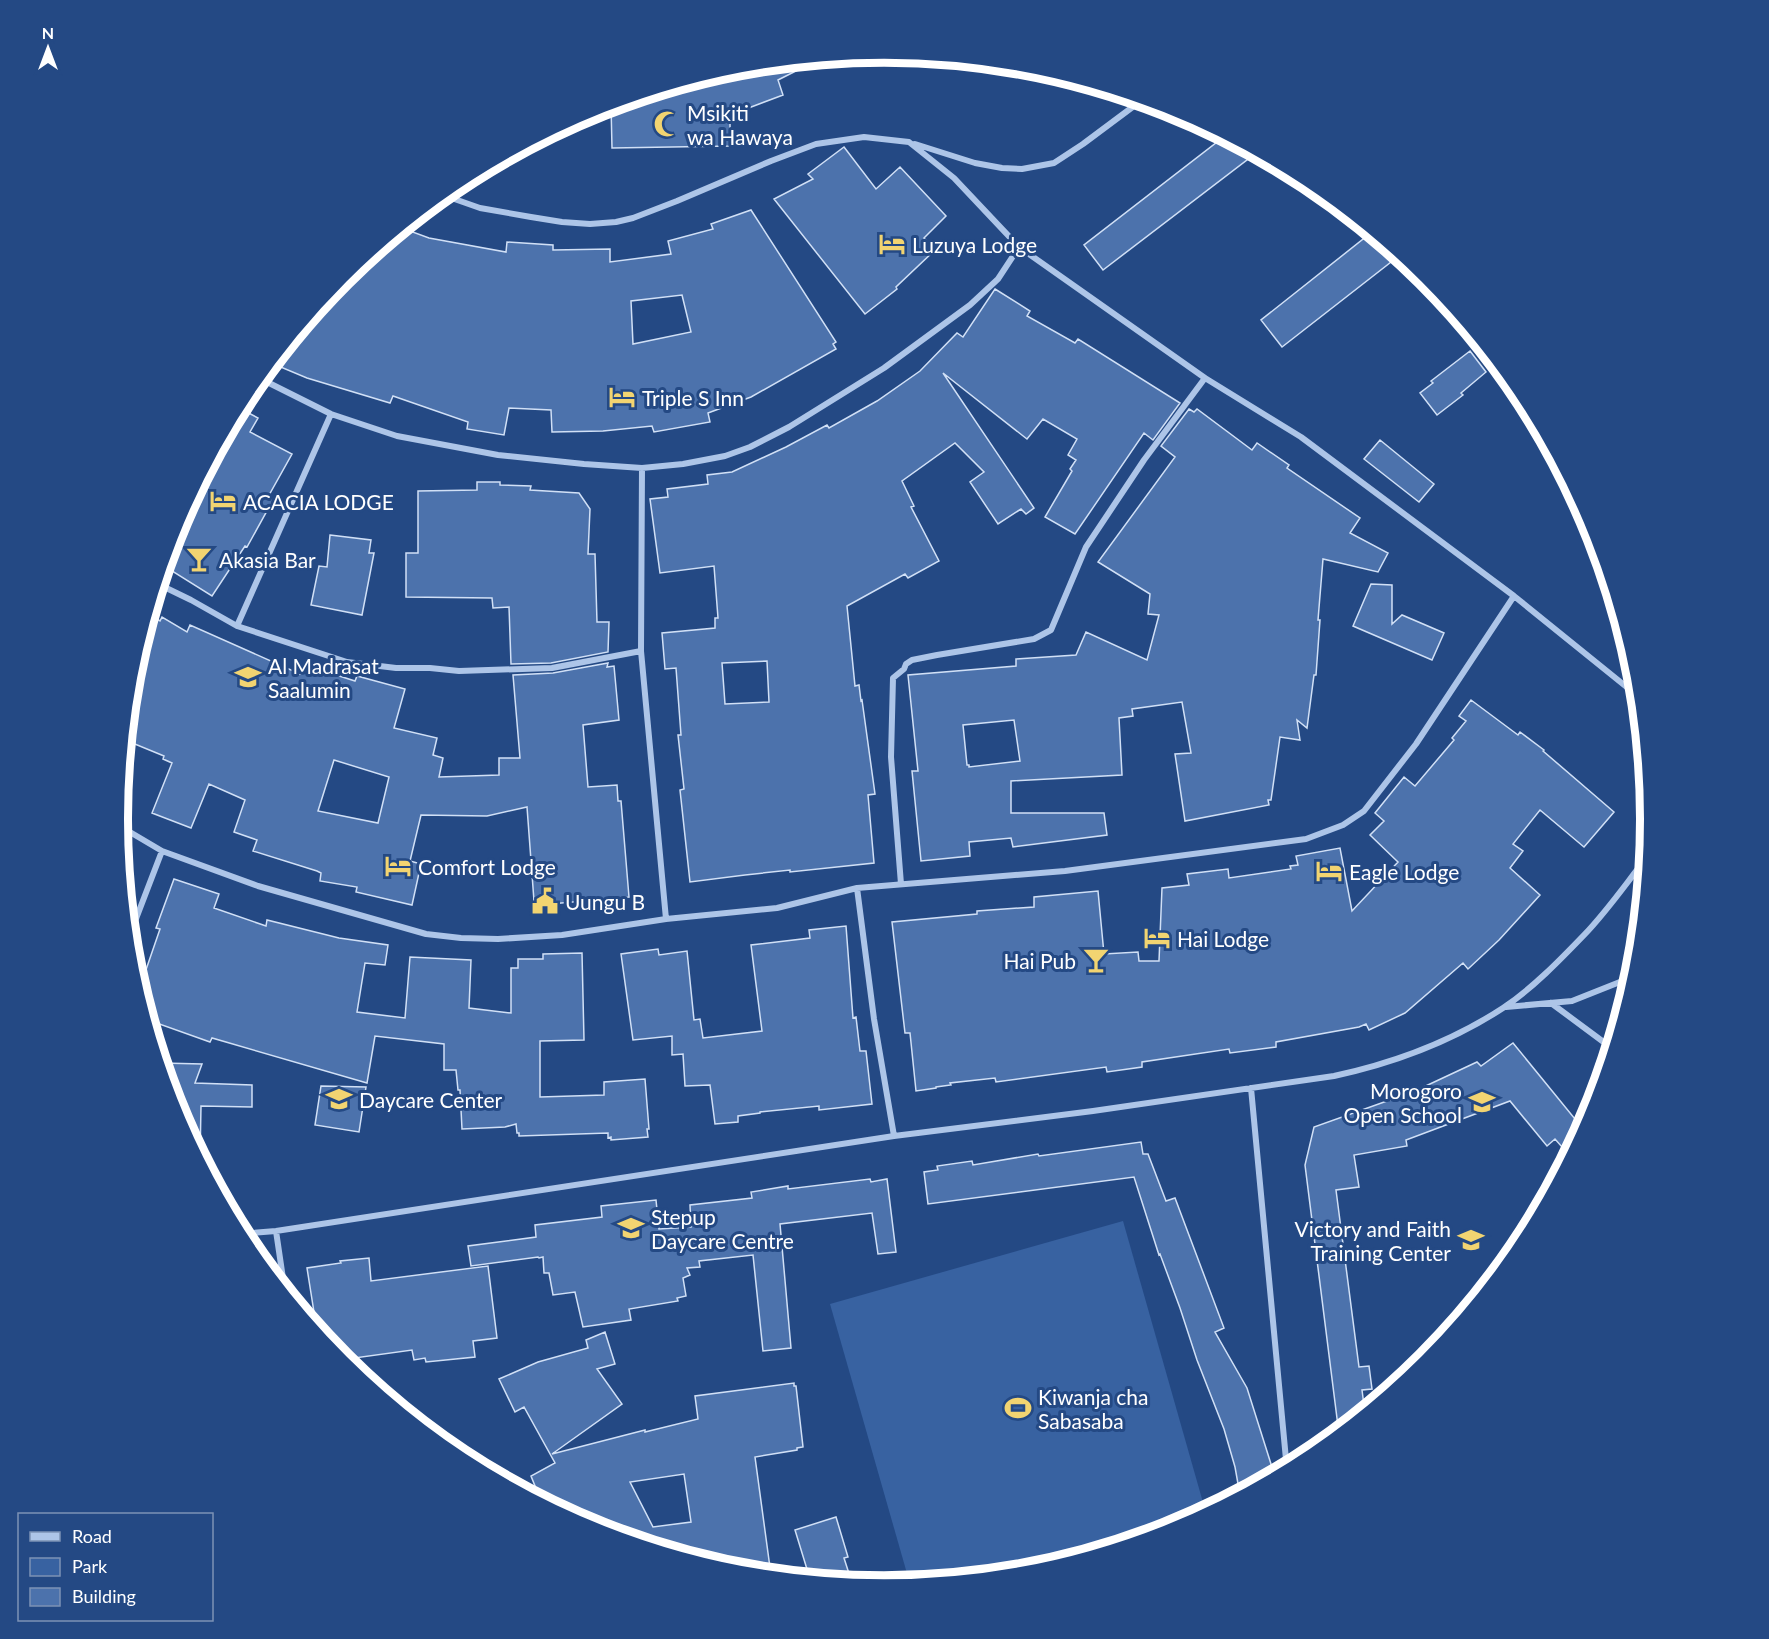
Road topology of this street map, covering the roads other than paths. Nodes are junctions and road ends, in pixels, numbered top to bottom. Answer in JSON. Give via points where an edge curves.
{"nodes":[{"id":1,"x":1135,"y":106,"type":"edge"},
{"id":2,"x":909,"y":142,"type":"junction"},
{"id":3,"x":452,"y":198,"type":"edge"},
{"id":4,"x":1019,"y":247,"type":"junction"},
{"id":5,"x":1205,"y":378,"type":"junction"},
{"id":6,"x":267,"y":382,"type":"edge"},
{"id":7,"x":331,"y":414,"type":"junction"},
{"id":8,"x":642,"y":468,"type":"junction"},
{"id":9,"x":165,"y":587,"type":"edge"},
{"id":10,"x":1514,"y":596,"type":"junction"},
{"id":11,"x":237,"y":626,"type":"junction"},
{"id":12,"x":641,"y":651,"type":"junction"},
{"id":13,"x":1629,"y":688,"type":"edge"},
{"id":14,"x":128,"y":831,"type":"edge"},
{"id":15,"x":162,"y":851,"type":"junction"},
{"id":16,"x":1639,"y":867,"type":"edge"},
{"id":17,"x":901,"y":884,"type":"junction"},
{"id":18,"x":857,"y":888,"type":"junction"},
{"id":19,"x":666,"y":919,"type":"junction"},
{"id":20,"x":135,"y":922,"type":"edge"},
{"id":21,"x":1623,"y":981,"type":"edge"},
{"id":22,"x":1551,"y":1003,"type":"junction"},
{"id":23,"x":1504,"y":1007,"type":"junction"},
{"id":24,"x":1606,"y":1044,"type":"edge"},
{"id":25,"x":1251,"y":1088,"type":"junction"},
{"id":26,"x":894,"y":1136,"type":"junction"},
{"id":27,"x":276,"y":1231,"type":"junction"},
{"id":28,"x":251,"y":1233,"type":"edge"},
{"id":29,"x":283,"y":1279,"type":"edge"},
{"id":30,"x":1286,"y":1461,"type":"edge"}],
"edges":[{"from":1,"to":2,"type":"street","via":[[1054,163],[1022,169],[975,163]]},
{"from":2,"to":3,"type":"street","via":[[864,137],[816,144],[616,222],[562,222],[480,208]]},
{"from":2,"to":4,"type":"street","via":[[954,178]]},
{"from":4,"to":5,"type":"street"},
{"from":4,"to":8,"type":"street","via":[[999,279],[970,305],[884,369],[789,427],[725,456]]},
{"from":5,"to":10,"type":"street","via":[[1301,437]]},
{"from":5,"to":17,"type":"street","via":[[1086,547],[1051,630],[1034,639],[912,660],[893,678],[891,757]]},
{"from":6,"to":7,"type":"street"},
{"from":7,"to":8,"type":"street","via":[[397,436],[498,455]]},
{"from":7,"to":11,"type":"street"},
{"from":8,"to":12,"type":"street"},
{"from":9,"to":11,"type":"street"},
{"from":10,"to":13,"type":"street"},
{"from":10,"to":17,"type":"street","via":[[1416,744],[1364,811],[1343,825],[1306,839],[1244,848],[1065,871]]},
{"from":11,"to":12,"type":"street","via":[[347,662],[396,668],[552,668]]},
{"from":12,"to":19,"type":"street"},
{"from":14,"to":15,"type":"street"},
{"from":15,"to":19,"type":"street","via":[[258,886],[426,934],[498,939],[562,935]]},
{"from":15,"to":20,"type":"street"},
{"from":16,"to":23,"type":"street","via":[[1586,932]]},
{"from":17,"to":18,"type":"street"},
{"from":18,"to":19,"type":"street","via":[[777,908]]},
{"from":18,"to":26,"type":"street"},
{"from":21,"to":22,"type":"street","via":[[1572,1000]]},
{"from":22,"to":23,"type":"street"},
{"from":22,"to":24,"type":"street"},
{"from":23,"to":25,"type":"street","via":[[1444,1041],[1370,1068]]},
{"from":25,"to":26,"type":"street"},
{"from":25,"to":30,"type":"street"},
{"from":26,"to":27,"type":"street"},
{"from":27,"to":28,"type":"street"},
{"from":27,"to":29,"type":"street"}]}
